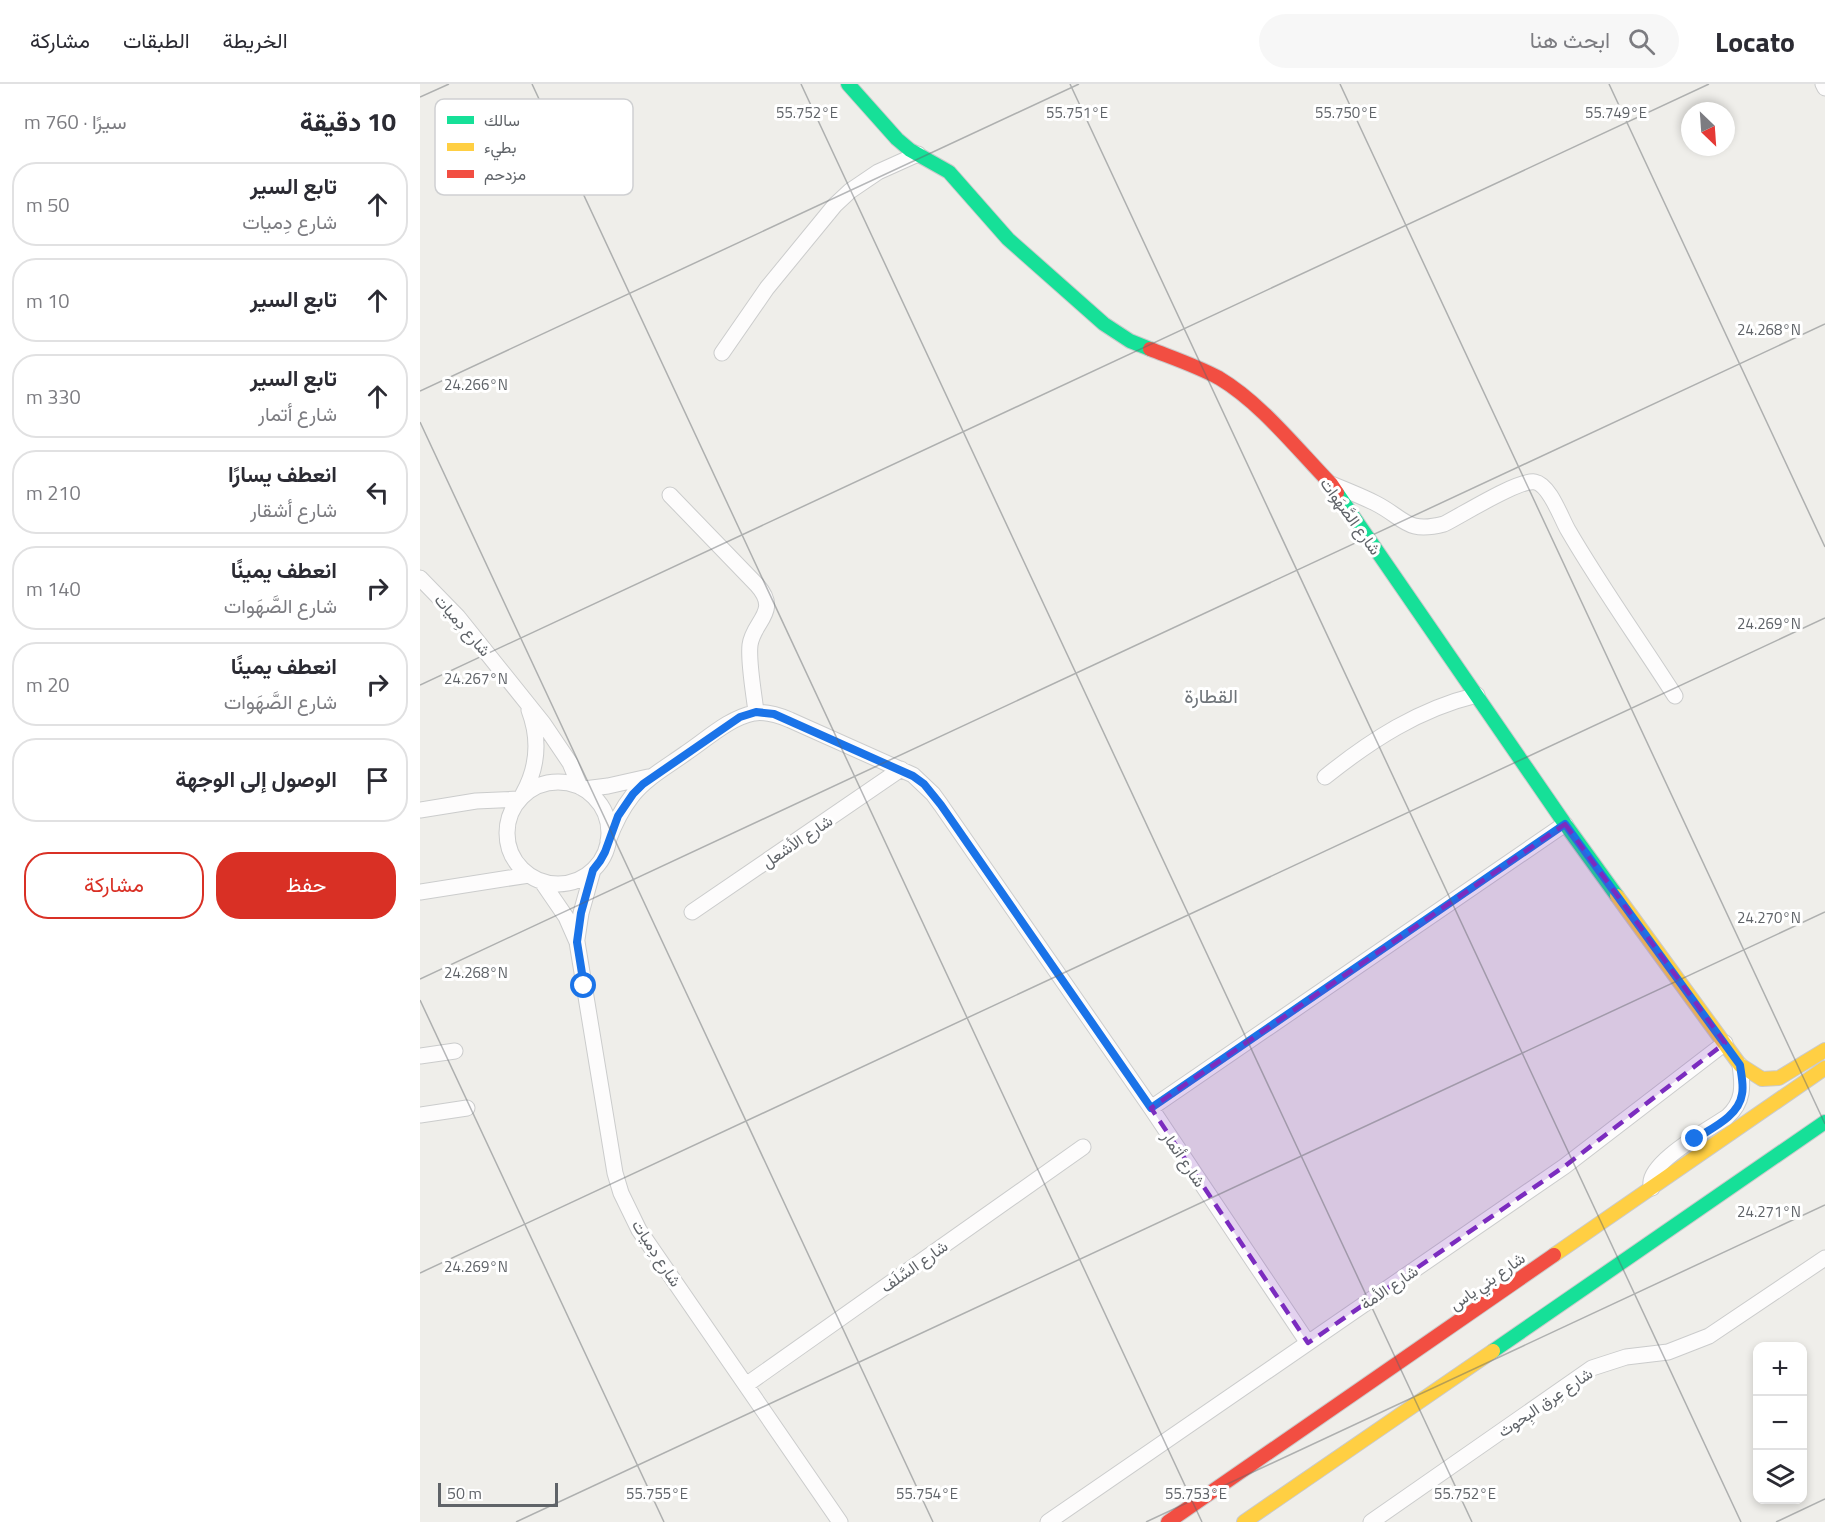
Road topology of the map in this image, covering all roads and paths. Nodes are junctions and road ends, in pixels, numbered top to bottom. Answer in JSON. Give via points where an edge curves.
{"nodes":[{"id":1,"x":848,"y":84,"type":"edge"},
{"id":2,"x":1823,"y":84,"type":"edge"},
{"id":3,"x":1825,"y":88,"type":"edge"},
{"id":4,"x":918,"y":154,"type":"junction"},
{"id":5,"x":722,"y":353,"type":"dead end"},
{"id":6,"x":1331,"y":484,"type":"junction"},
{"id":7,"x":670,"y":495,"type":"dead end"},
{"id":8,"x":420,"y":578,"type":"edge"},
{"id":9,"x":1477,"y":695,"type":"junction"},
{"id":10,"x":1675,"y":696,"type":"dead end"},
{"id":11,"x":526,"y":702,"type":"junction"},
{"id":12,"x":756,"y":712,"type":"junction"},
{"id":13,"x":901,"y":769,"type":"junction"},
{"id":14,"x":654,"y":776,"type":"junction"},
{"id":15,"x":1325,"y":777,"type":"dead end"},
{"id":16,"x":582,"y":788,"type":"junction"},
{"id":17,"x":520,"y":798,"type":"junction"},
{"id":18,"x":420,"y":810,"type":"edge"},
{"id":19,"x":1565,"y":824,"type":"junction"},
{"id":20,"x":608,"y":841,"type":"junction"},
{"id":21,"x":593,"y":870,"type":"junction"},
{"id":22,"x":536,"y":878,"type":"junction"},
{"id":23,"x":420,"y":892,"type":"edge"},
{"id":24,"x":692,"y":912,"type":"dead end"},
{"id":25,"x":577,"y":942,"type":"junction"},
{"id":26,"x":1725,"y":1043,"type":"junction"},
{"id":27,"x":1825,"y":1050,"type":"edge"},
{"id":28,"x":454,"y":1051,"type":"dead end"},
{"id":29,"x":420,"y":1056,"type":"edge"},
{"id":30,"x":1740,"y":1065,"type":"junction"},
{"id":31,"x":1825,"y":1068,"type":"edge"},
{"id":32,"x":467,"y":1108,"type":"dead end"},
{"id":33,"x":1151,"y":1108,"type":"junction"},
{"id":34,"x":420,"y":1116,"type":"edge"},
{"id":35,"x":1825,"y":1122,"type":"edge"},
{"id":36,"x":1083,"y":1147,"type":"dead end"},
{"id":37,"x":1652,"y":1188,"type":"junction"},
{"id":38,"x":1825,"y":1258,"type":"edge"},
{"id":39,"x":1308,"y":1342,"type":"junction"},
{"id":40,"x":746,"y":1385,"type":"junction"},
{"id":41,"x":840,"y":1522,"type":"edge"},
{"id":42,"x":1048,"y":1522,"type":"edge"},
{"id":43,"x":1168,"y":1522,"type":"edge"},
{"id":44,"x":1244,"y":1522,"type":"edge"},
{"id":45,"x":1371,"y":1522,"type":"edge"}],
"edges":[{"from":1,"to":4,"type":"main road","name":"شارع الصَّهَوات","via":[[895,138]]},
{"from":2,"to":3,"type":"street"},
{"from":4,"to":5,"type":"street","via":[[878,172],[835,205],[767,288]]},
{"from":4,"to":6,"type":"main road","name":"شارع الصَّهَوات","via":[[949,172],[1008,239],[1104,324],[1130,341],[1199,368],[1239,392]]},
{"from":6,"to":9,"type":"main road","name":"شارع الصَّهَوات"},
{"from":6,"to":10,"type":"street","via":[[1377,504],[1406,524],[1432,527],[1518,485],[1540,483]]},
{"from":7,"to":12,"type":"street","via":[[766,599],[765,616],[749,648]]},
{"from":8,"to":11,"type":"street","name":"شارع دِميات","via":[[458,617]]},
{"from":9,"to":15,"type":"street","via":[[1409,720]]},
{"from":9,"to":19,"type":"main road","name":"شارع الصَّهَوات"},
{"from":11,"to":16,"type":"street","name":"شارع دِميات","via":[[570,763]]},
{"from":11,"to":17,"type":"street","name":"شارع دِميات","via":[[537,751],[530,783]]},
{"from":12,"to":13,"type":"street","name":"شارع أتمار","via":[[782,717]]},
{"from":12,"to":14,"type":"street","via":[[725,726]]},
{"from":13,"to":24,"type":"street","name":"شارع الأشعل"},
{"from":13,"to":33,"type":"street","name":"شارع أتمار","via":[[933,794]]},
{"from":14,"to":16,"type":"street"},
{"from":14,"to":20,"type":"street","via":[[625,804]]},
{"from":16,"to":17,"type":"street","via":[[549,782]]},
{"from":16,"to":20,"type":"street","via":[[604,811]]},
{"from":17,"to":18,"type":"street"},
{"from":17,"to":22,"type":"street","via":[[511,811],[507,840],[518,866]]},
{"from":19,"to":26,"type":"main road","name":"شارع الصَّهَوات"},
{"from":19,"to":33,"type":"street"},
{"from":20,"to":21,"type":"street"},
{"from":21,"to":22,"type":"street","via":[[578,880],[560,884]]},
{"from":21,"to":25,"type":"street","name":"شارع دِميات"},
{"from":22,"to":23,"type":"street"},
{"from":22,"to":25,"type":"street","name":"شارع دِميات","via":[[566,916]]},
{"from":25,"to":40,"type":"street","name":"شارع دِميات","via":[[621,1192],[639,1230]]},
{"from":26,"to":30,"type":"main road","name":"شارع الصَّهَوات"},
{"from":26,"to":39,"type":"street","name":"شارع الأمة","via":[[1565,1166]]},
{"from":27,"to":30,"type":"main road","name":"شارع الصَّهَوات","via":[[1779,1078],[1762,1078]]},
{"from":28,"to":29,"type":"street"},
{"from":30,"to":37,"type":"street","via":[[1740,1103],[1727,1117],[1665,1158],[1650,1178]]},
{"from":31,"to":37,"type":"main road","name":"شارع بني ياس"},
{"from":32,"to":34,"type":"street"},
{"from":33,"to":39,"type":"street","name":"شارع أتمار"},
{"from":35,"to":44,"type":"main road"},
{"from":36,"to":40,"type":"street","name":"شارع السَّلَف"},
{"from":37,"to":43,"type":"main road","name":"شارع بني ياس"},
{"from":38,"to":45,"type":"street","name":"شارع عِرق البِحوث","via":[[1709,1336],[1668,1352],[1626,1357],[1592,1368]]},
{"from":39,"to":42,"type":"street","name":"شارع الأمة"},
{"from":40,"to":41,"type":"street","name":"شارع دِميات"}]}
